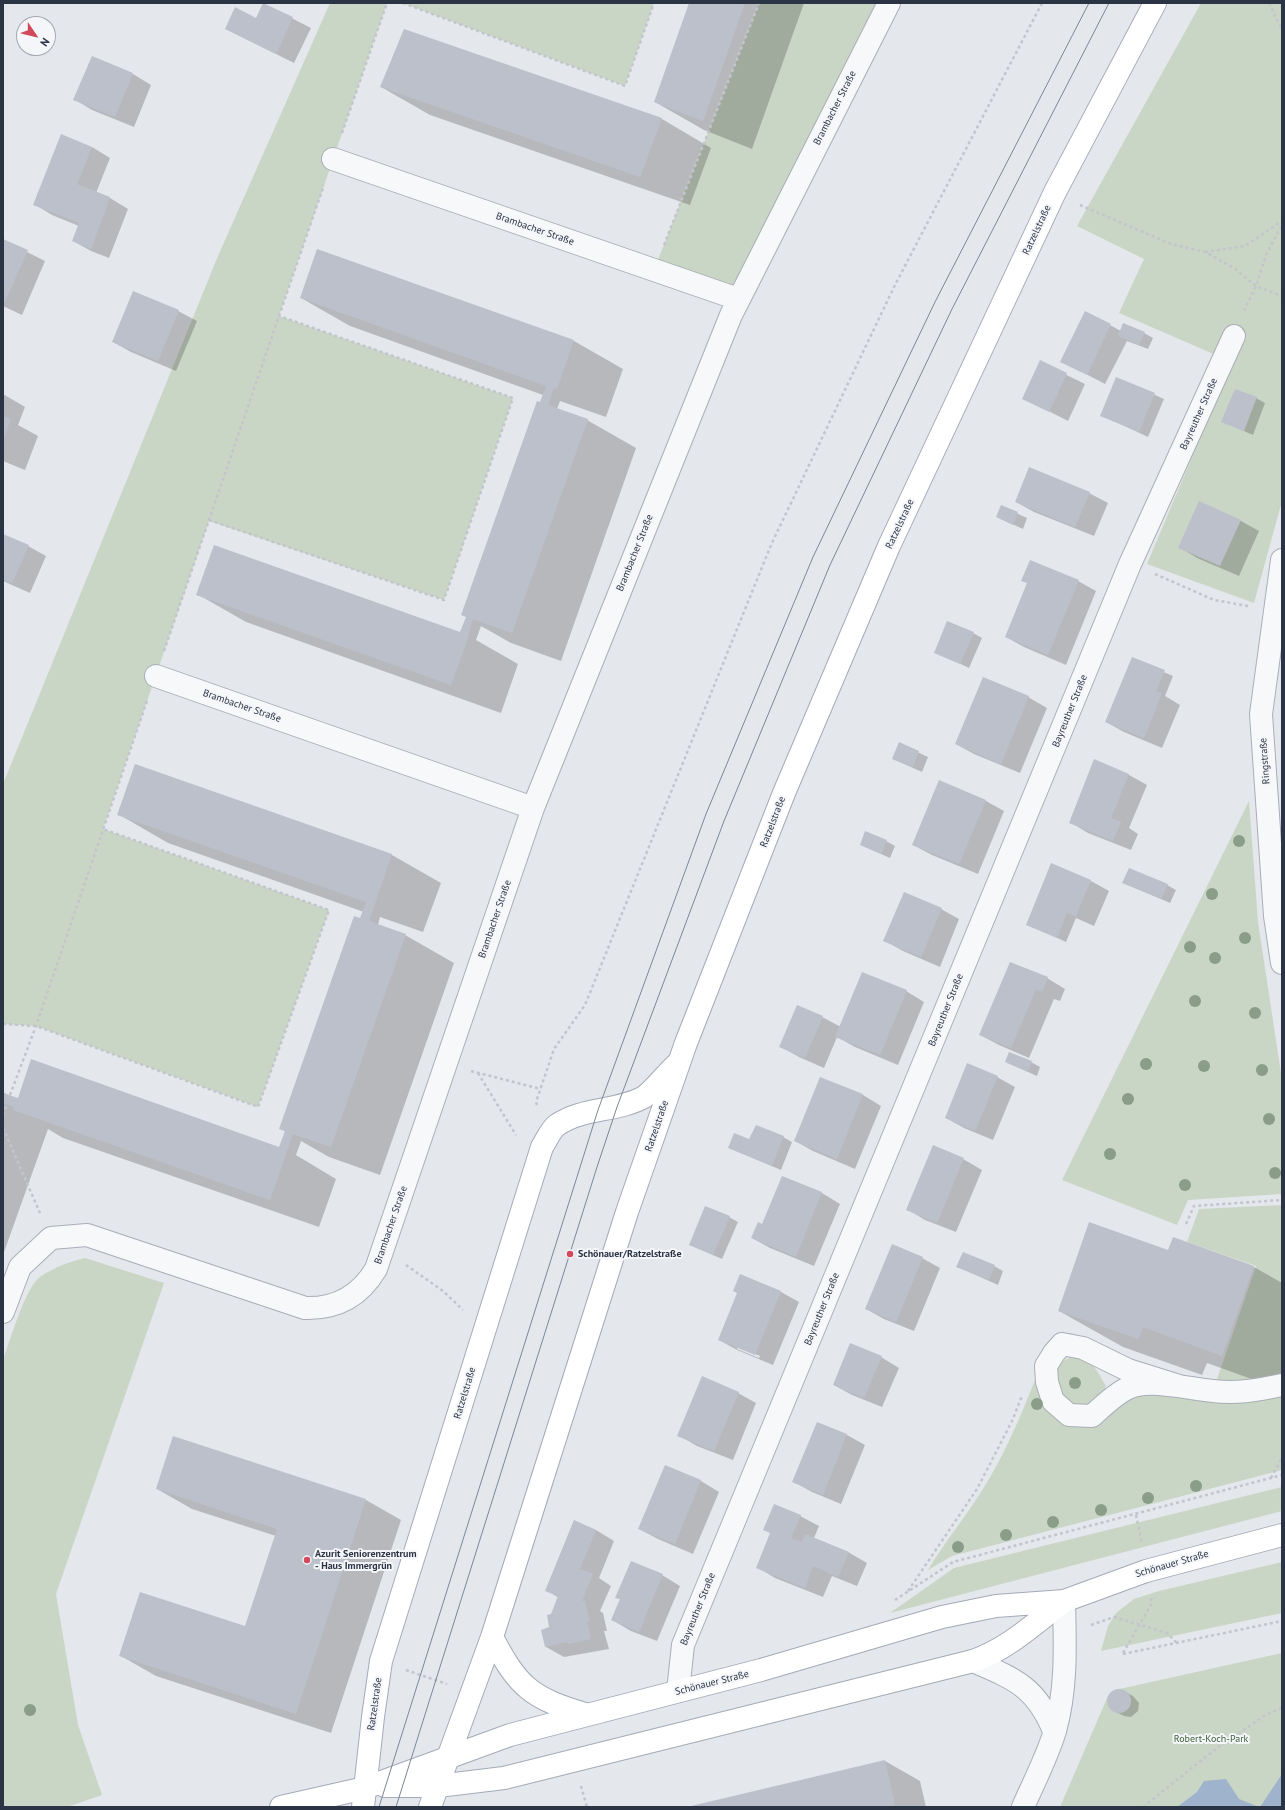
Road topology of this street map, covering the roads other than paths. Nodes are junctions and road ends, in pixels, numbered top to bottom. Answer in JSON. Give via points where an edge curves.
{"nodes":[{"id":1,"x":889,"y":3,"type":"edge"},
{"id":2,"x":1155,"y":3,"type":"edge"},
{"id":3,"x":333,"y":159,"type":"road end"},
{"id":4,"x":738,"y":299,"type":"junction"},
{"id":5,"x":1234,"y":336,"type":"dead end"},
{"id":6,"x":1282,"y":560,"type":"edge"},
{"id":7,"x":156,"y":676,"type":"road end"},
{"id":8,"x":533,"y":808,"type":"junction"},
{"id":9,"x":1282,"y":963,"type":"edge"},
{"id":10,"x":680,"y":1060,"type":"junction"},
{"id":11,"x":3,"y":1312,"type":"edge"},
{"id":12,"x":1282,"y":1385,"type":"edge"},
{"id":13,"x":1179,"y":1386,"type":"junction"},
{"id":14,"x":1282,"y":1534,"type":"edge"},
{"id":15,"x":1064,"y":1601,"type":"junction"},
{"id":16,"x":492,"y":1637,"type":"junction"},
{"id":17,"x":973,"y":1661,"type":"junction"},
{"id":18,"x":678,"y":1691,"type":"junction"},
{"id":19,"x":585,"y":1714,"type":"junction"},
{"id":20,"x":1054,"y":1731,"type":"junction"},
{"id":21,"x":448,"y":1757,"type":"junction"},
{"id":22,"x":438,"y":1786,"type":"junction"},
{"id":23,"x":364,"y":1797,"type":"edge"},
{"id":24,"x":281,"y":1807,"type":"edge"},
{"id":25,"x":430,"y":1807,"type":"edge"},
{"id":26,"x":1024,"y":1807,"type":"edge"}],
"edges":[{"from":1,"to":4,"type":"street","name":"Brambacher Straße"},
{"from":2,"to":10,"type":"main road","name":"Ratzelstraße","via":[[1055,192],[889,546],[784,793]]},
{"from":3,"to":4,"type":"street","name":"Brambacher Straße"},
{"from":4,"to":8,"type":"street","name":"Brambacher Straße"},
{"from":5,"to":18,"type":"street","name":"Bayreuther Straße","via":[[1130,564],[683,1645]]},
{"from":6,"to":9,"type":"street","name":"Ringstraße","via":[[1262,714],[1275,916]]},
{"from":7,"to":8,"type":"street","name":"Brambacher Straße"},
{"from":8,"to":11,"type":"street","name":"Brambacher Straße","via":[[376,1269],[369,1281],[346,1299],[322,1308],[305,1308],[87,1235],[51,1238],[20,1267]]},
{"from":10,"to":16,"type":"main road","name":"Ratzelstraße","via":[[627,1212]]},
{"from":10,"to":23,"type":"main road","name":"Ratzelstraße","via":[[645,1096],[617,1107],[577,1115],[556,1125],[542,1147],[381,1661]]},
{"from":12,"to":13,"type":"street","via":[[1246,1392]]},
{"from":13,"to":13,"type":"street","via":[[1128,1370],[1082,1348],[1062,1344],[1046,1366],[1053,1401],[1069,1415],[1092,1416],[1128,1388],[1151,1384]]},
{"from":14,"to":15,"type":"main road","name":"Schönauer Straße","via":[[1146,1571]]},
{"from":15,"to":17,"type":"main road","name":"Schönauer Straße","via":[[1017,1638],[991,1655]]},
{"from":15,"to":18,"type":"main road","name":"Schönauer Straße","via":[[967,1611]]},
{"from":15,"to":20,"type":"street","via":[[1065,1670],[1062,1699]]},
{"from":16,"to":19,"type":"main road","via":[[514,1675],[527,1689],[548,1702]]},
{"from":16,"to":21,"type":"main road","name":"Ratzelstraße"},
{"from":17,"to":20,"type":"street","via":[[1019,1682],[1035,1696],[1046,1712]]},
{"from":17,"to":22,"type":"main road","name":"Schönauer Straße","via":[[504,1778]]},
{"from":18,"to":19,"type":"main road","name":"Schönauer Straße"},
{"from":19,"to":21,"type":"main road","name":"Schönauer Straße","via":[[510,1735]]},
{"from":20,"to":26,"type":"street"},
{"from":21,"to":22,"type":"main road","name":"Ratzelstraße"},
{"from":21,"to":23,"type":"main road","name":"Schönauer Straße"},
{"from":22,"to":23,"type":"main road","name":"Schönauer Straße"},
{"from":22,"to":25,"type":"main road","name":"Ratzelstraße"},
{"from":23,"to":24,"type":"main road","name":"Schönauer Straße"}]}
